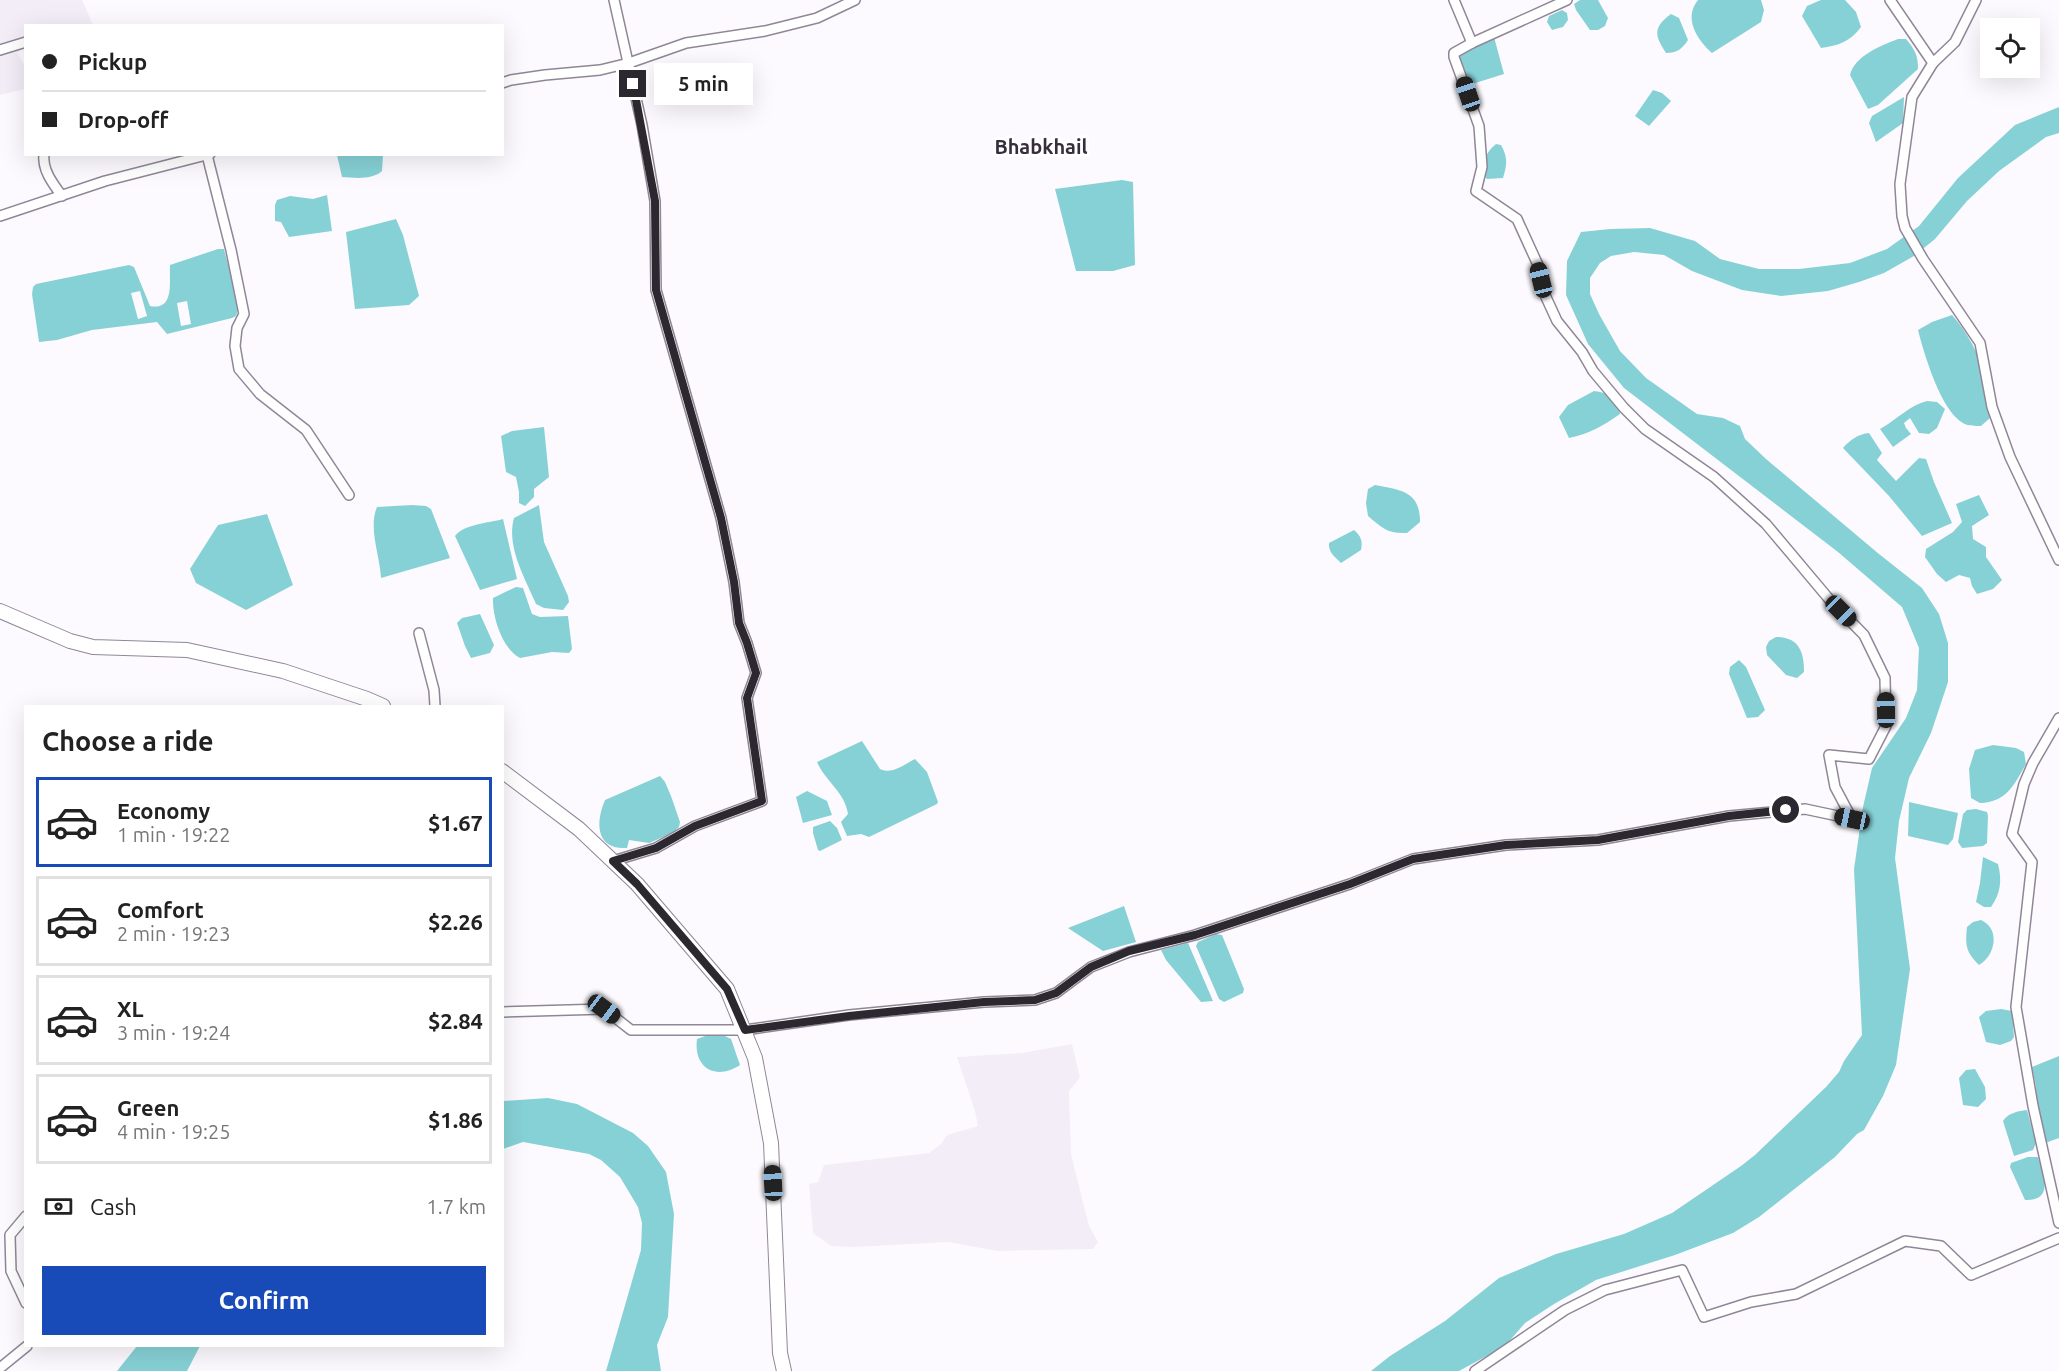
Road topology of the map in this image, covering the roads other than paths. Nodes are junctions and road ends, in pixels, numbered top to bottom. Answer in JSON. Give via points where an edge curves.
{"nodes":[{"id":1,"x":614,"y":0,"type":"edge"},
{"id":2,"x":855,"y":0,"type":"edge"},
{"id":3,"x":1454,"y":0,"type":"edge"},
{"id":4,"x":1567,"y":0,"type":"edge"},
{"id":5,"x":1890,"y":0,"type":"edge"},
{"id":6,"x":1976,"y":0,"type":"edge"},
{"id":7,"x":24,"y":43,"type":"edge"},
{"id":8,"x":1472,"y":43,"type":"junction"},
{"id":9,"x":0,"y":50,"type":"edge"},
{"id":10,"x":629,"y":63,"type":"junction"},
{"id":11,"x":1933,"y":63,"type":"junction"},
{"id":12,"x":504,"y":82,"type":"edge"},
{"id":13,"x":44,"y":156,"type":"edge"},
{"id":14,"x":205,"y":156,"type":"edge"},
{"id":15,"x":209,"y":156,"type":"edge"},
{"id":16,"x":62,"y":196,"type":"junction"},
{"id":17,"x":0,"y":216,"type":"edge"},
{"id":18,"x":349,"y":495,"type":"dead end"},
{"id":19,"x":2059,"y":560,"type":"edge"},
{"id":20,"x":0,"y":611,"type":"edge"},
{"id":21,"x":419,"y":633,"type":"dead end"},
{"id":22,"x":381,"y":705,"type":"edge"},
{"id":23,"x":435,"y":705,"type":"edge"},
{"id":24,"x":2059,"y":718,"type":"edge"},
{"id":25,"x":504,"y":773,"type":"edge"},
{"id":26,"x":613,"y":861,"type":"junction"},
{"id":27,"x":504,"y":1012,"type":"edge"},
{"id":28,"x":745,"y":1030,"type":"junction"},
{"id":29,"x":24,"y":1218,"type":"edge"},
{"id":30,"x":2059,"y":1223,"type":"edge"},
{"id":31,"x":2059,"y":1238,"type":"edge"},
{"id":32,"x":24,"y":1299,"type":"edge"},
{"id":33,"x":26,"y":1347,"type":"edge"},
{"id":34,"x":0,"y":1368,"type":"edge"},
{"id":35,"x":784,"y":1371,"type":"edge"},
{"id":36,"x":1475,"y":1371,"type":"edge"}],
"edges":[{"from":1,"to":10,"type":"street"},
{"from":2,"to":10,"type":"street","via":[[818,18],[686,43]]},
{"from":3,"to":8,"type":"street"},
{"from":4,"to":8,"type":"street"},
{"from":5,"to":11,"type":"street"},
{"from":6,"to":11,"type":"street","via":[[1955,42]]},
{"from":7,"to":9,"type":"street"},
{"from":8,"to":28,"type":"street","via":[[1454,53],[1454,57],[1479,126],[1482,167],[1476,191],[1517,219],[1557,321],[1624,408],[1645,429],[1714,477],[1766,524],[1864,634],[1885,678],[1886,726],[1869,759],[1829,755],[1835,787],[1852,819],[1805,808],[1729,816],[1598,840],[1506,845],[1413,859],[1195,935],[1129,951],[1091,967],[1056,993],[1035,1000],[860,1014]]},
{"from":10,"to":12,"type":"street"},
{"from":10,"to":26,"type":"street","via":[[655,201],[656,290],[721,518],[739,623],[756,673],[747,698],[762,801],[695,826],[656,848]]},
{"from":11,"to":19,"type":"street","via":[[1912,97],[1900,184],[1905,228],[1980,343],[1992,407],[2010,457]]},
{"from":13,"to":16,"type":"street","via":[[46,172]]},
{"from":14,"to":16,"type":"street"},
{"from":15,"to":18,"type":"street","via":[[244,314],[235,346],[239,369],[260,394],[306,430]]},
{"from":16,"to":17,"type":"street"},
{"from":20,"to":22,"type":"street","via":[[93,648],[187,650],[283,671]]},
{"from":21,"to":23,"type":"street"},
{"from":24,"to":30,"type":"street","via":[[2032,763],[2012,834],[2032,862],[2016,1007]]},
{"from":25,"to":26,"type":"street","via":[[579,829]]},
{"from":26,"to":28,"type":"street","via":[[727,989]]},
{"from":27,"to":28,"type":"street","via":[[604,1009],[631,1030]]},
{"from":28,"to":35,"type":"street","via":[[755,1058],[771,1143]]},
{"from":29,"to":32,"type":"street","via":[[10,1235],[11,1271]]},
{"from":31,"to":36,"type":"street","via":[[1971,1275],[1941,1246],[1905,1241],[1796,1294],[1751,1302],[1704,1317],[1682,1270],[1605,1290],[1565,1310]]},
{"from":33,"to":34,"type":"street"}]}
